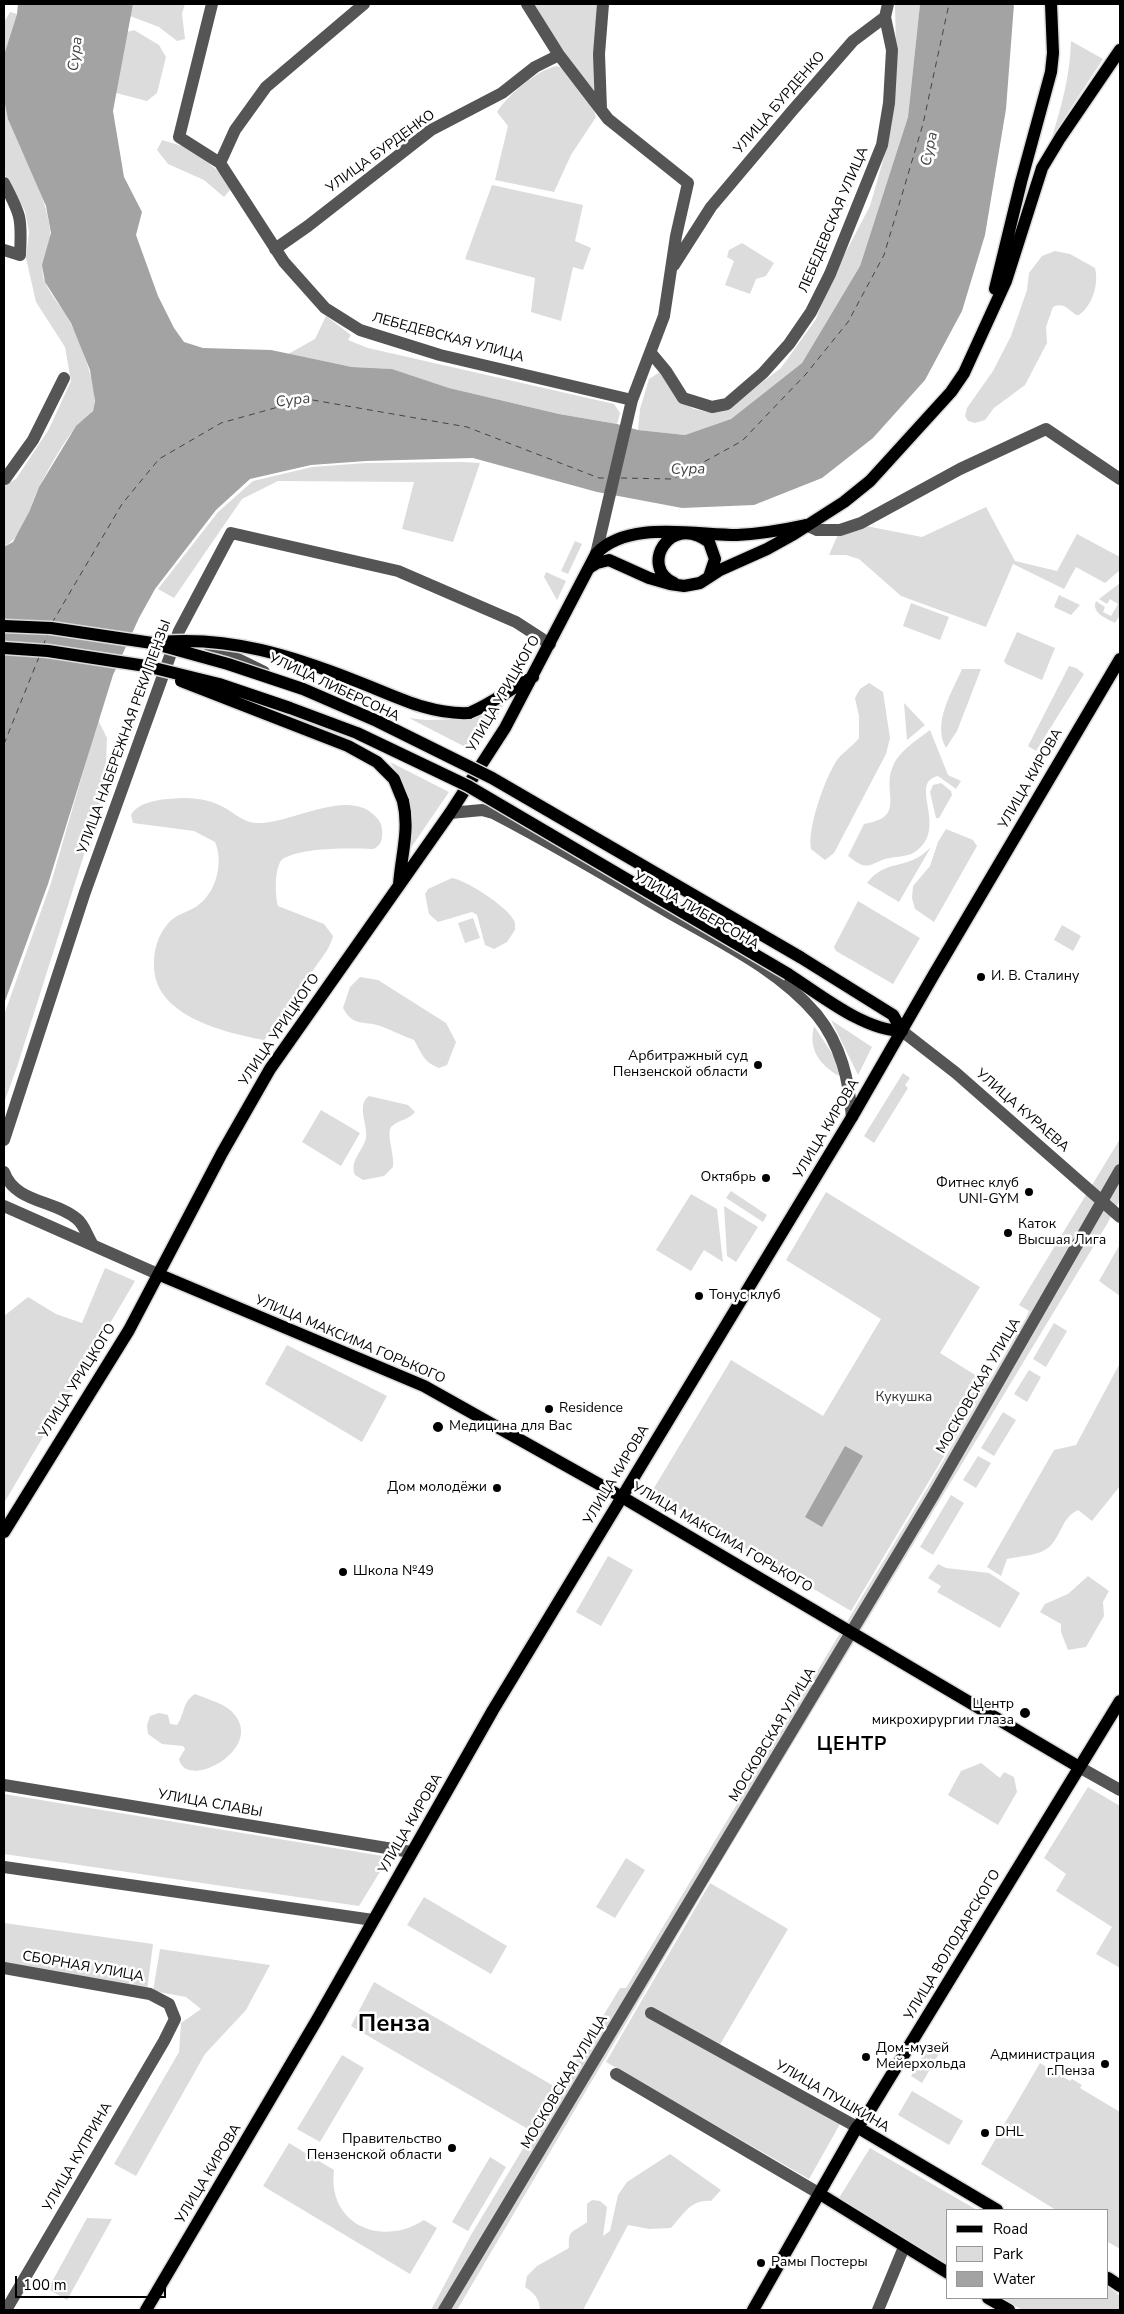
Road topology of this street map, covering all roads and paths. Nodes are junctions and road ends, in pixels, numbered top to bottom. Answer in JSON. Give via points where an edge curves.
{"nodes":[{"id":1,"x":212,"y":4,"type":"edge"},
{"id":2,"x":364,"y":4,"type":"edge"},
{"id":3,"x":527,"y":4,"type":"edge"},
{"id":4,"x":603,"y":4,"type":"edge"},
{"id":5,"x":1051,"y":4,"type":"edge"},
{"id":6,"x":887,"y":10,"type":"edge"},
{"id":7,"x":1120,"y":50,"type":"edge"},
{"id":8,"x":559,"y":55,"type":"junction"},
{"id":9,"x":600,"y":109,"type":"junction"},
{"id":10,"x":220,"y":163,"type":"junction"},
{"id":11,"x":4,"y":183,"type":"edge"},
{"id":12,"x":275,"y":249,"type":"junction"},
{"id":13,"x":4,"y":250,"type":"edge"},
{"id":14,"x":673,"y":268,"type":"junction"},
{"id":15,"x":989,"y":316,"type":"junction"},
{"id":16,"x":650,"y":353,"type":"junction"},
{"id":17,"x":64,"y":378,"type":"dead end"},
{"id":18,"x":632,"y":400,"type":"junction"},
{"id":19,"x":5,"y":479,"type":"edge"},
{"id":20,"x":1120,"y":479,"type":"edge"},
{"id":21,"x":806,"y":525,"type":"junction"},
{"id":22,"x":685,"y":533,"type":"junction"},
{"id":23,"x":596,"y":554,"type":"junction"},
{"id":24,"x":589,"y":568,"type":"junction"},
{"id":25,"x":707,"y":578,"type":"junction"},
{"id":26,"x":678,"y":585,"type":"junction"},
{"id":27,"x":4,"y":626,"type":"edge"},
{"id":28,"x":178,"y":631,"type":"junction"},
{"id":29,"x":152,"y":643,"type":"junction"},
{"id":30,"x":550,"y":644,"type":"junction"},
{"id":31,"x":4,"y":648,"type":"edge"},
{"id":32,"x":1120,"y":659,"type":"edge"},
{"id":33,"x":146,"y":666,"type":"junction"},
{"id":34,"x":533,"y":677,"type":"junction"},
{"id":35,"x":476,"y":772,"type":"junction"},
{"id":36,"x":450,"y":813,"type":"junction"},
{"id":37,"x":400,"y":885,"type":"junction"},
{"id":38,"x":902,"y":1031,"type":"junction"},
{"id":39,"x":852,"y":1117,"type":"junction"},
{"id":40,"x":4,"y":1140,"type":"edge"},
{"id":41,"x":1120,"y":1170,"type":"edge"},
{"id":42,"x":4,"y":1172,"type":"edge"},
{"id":43,"x":1103,"y":1201,"type":"junction"},
{"id":44,"x":4,"y":1206,"type":"edge"},
{"id":45,"x":1120,"y":1217,"type":"edge"},
{"id":46,"x":93,"y":1245,"type":"junction"},
{"id":47,"x":160,"y":1275,"type":"junction"},
{"id":48,"x":622,"y":1497,"type":"junction"},
{"id":49,"x":4,"y":1532,"type":"edge"},
{"id":50,"x":852,"y":1632,"type":"junction"},
{"id":51,"x":1120,"y":1701,"type":"edge"},
{"id":52,"x":1080,"y":1767,"type":"junction"},
{"id":53,"x":4,"y":1785,"type":"edge"},
{"id":54,"x":1120,"y":1790,"type":"edge"},
{"id":55,"x":411,"y":1852,"type":"junction"},
{"id":56,"x":4,"y":1867,"type":"edge"},
{"id":57,"x":373,"y":1920,"type":"junction"},
{"id":58,"x":4,"y":1968,"type":"edge"},
{"id":59,"x":651,"y":2014,"type":"dead end"},
{"id":60,"x":175,"y":2019,"type":"joint"},
{"id":61,"x":616,"y":2074,"type":"dead end"},
{"id":62,"x":857,"y":2127,"type":"junction"},
{"id":63,"x":820,"y":2194,"type":"junction"},
{"id":64,"x":995,"y":2209,"type":"edge"},
{"id":65,"x":904,"y":2247,"type":"junction"},
{"id":66,"x":946,"y":2272,"type":"edge"},
{"id":67,"x":1109,"y":2279,"type":"edge"},
{"id":68,"x":1120,"y":2286,"type":"edge"},
{"id":69,"x":990,"y":2299,"type":"edge"},
{"id":70,"x":6,"y":2310,"type":"edge"},
{"id":71,"x":146,"y":2310,"type":"edge"},
{"id":72,"x":444,"y":2310,"type":"edge"},
{"id":73,"x":754,"y":2310,"type":"edge"},
{"id":74,"x":878,"y":2310,"type":"edge"},
{"id":75,"x":1008,"y":2310,"type":"edge"}],
"edges":[{"from":1,"to":10,"type":"street","name":"ЛЕБЕДЕВСКАЯ УЛИЦА","via":[[179,137]]},
{"from":2,"to":10,"type":"street","via":[[266,86],[235,130]]},
{"from":3,"to":8,"type":"street","name":"УЛИЦА БУРДЕНКО"},
{"from":4,"to":9,"type":"street","via":[[599,54]]},
{"from":5,"to":15,"type":"main road","via":[[1051,72]]},
{"from":6,"to":14,"type":"street","name":"УЛИЦА БУРДЕНКО","via":[[853,41],[711,208]]},
{"from":6,"to":16,"type":"street","name":"ЛЕБЕДЕВСКАЯ УЛИЦА","via":[[892,50],[889,103],[882,146],[830,274],[811,312],[789,344],[728,404],[712,407],[683,398],[670,376]]},
{"from":7,"to":15,"type":"main road","via":[[1042,168],[1006,281]]},
{"from":8,"to":9,"type":"street","name":"УЛИЦА БУРДЕНКО"},
{"from":8,"to":12,"type":"street","name":"УЛИЦА БУРДЕНКО","via":[[535,67],[502,93],[431,130]]},
{"from":9,"to":14,"type":"street","name":"УЛИЦА БУРДЕНКО","via":[[608,119],[688,183],[676,236]]},
{"from":10,"to":12,"type":"street","name":"ЛЕБЕДЕВСКАЯ УЛИЦА"},
{"from":11,"to":13,"type":"street","via":[[22,222],[20,255]]},
{"from":12,"to":18,"type":"street","name":"ЛЕБЕДЕВСКАЯ УЛИЦА","via":[[325,308],[360,330],[440,355]]},
{"from":14,"to":16,"type":"street","name":"УЛИЦА БУРДЕНКО","via":[[664,316]]},
{"from":15,"to":21,"type":"main road","via":[[978,346],[952,392],[870,481]]},
{"from":16,"to":18,"type":"street","name":"УЛИЦА БУРДЕНКО"},
{"from":17,"to":19,"type":"street","via":[[33,440]]},
{"from":18,"to":23,"type":"street","name":"УЛИЦА БУРДЕНКО"},
{"from":20,"to":21,"type":"street","via":[[1046,430],[960,469],[861,522],[840,530],[817,530]]},
{"from":21,"to":22,"type":"main road","via":[[748,534]]},
{"from":21,"to":25,"type":"main road","via":[[767,550]]},
{"from":22,"to":23,"type":"main road","via":[[623,536],[603,546]]},
{"from":22,"to":25,"type":"main road","via":[[700,536],[712,547],[715,566]]},
{"from":22,"to":26,"type":"main road","via":[[666,541],[659,559],[661,572]]},
{"from":23,"to":24,"type":"main road","name":"УЛИЦА УРИЦКОГО"},
{"from":24,"to":26,"type":"main road","via":[[609,560],[649,578]]},
{"from":24,"to":30,"type":"main road","name":"УЛИЦА УРИЦКОГО"},
{"from":25,"to":26,"type":"main road","via":[[692,585]]},
{"from":27,"to":29,"type":"main road","via":[[52,628]]},
{"from":28,"to":30,"type":"street","name":"УЛИЦА НАБЕРЕЖНАЯ РЕКИ ПЕНЗЫ","via":[[232,533],[398,571],[516,622]]},
{"from":28,"to":35,"type":"street","name":"УЛИЦА ЛИБЕРСОНА"},
{"from":28,"to":40,"type":"street","name":"УЛИЦА НАБЕРЕЖНАЯ РЕКИ ПЕНЗЫ","via":[[85,892]]},
{"from":29,"to":34,"type":"main road","bridge":true,"via":[[189,640],[268,651],[300,659],[435,712],[469,713]]},
{"from":29,"to":38,"type":"main road","bridge":true,"via":[[228,664],[302,690],[377,720],[492,778],[800,957],[893,1015]]},
{"from":30,"to":34,"type":"main road","name":"УЛИЦА УРИЦКОГО"},
{"from":31,"to":33,"type":"main road","via":[[48,651]]},
{"from":32,"to":38,"type":"main road","name":"УЛИЦА КИРОВА"},
{"from":33,"to":37,"type":"main road","bridge":true,"via":[[348,746],[377,762],[394,779],[403,801],[407,830]]},
{"from":33,"to":38,"type":"main road","bridge":true,"via":[[219,684],[290,708],[356,733],[468,786],[867,1023],[886,1030]]},
{"from":34,"to":35,"type":"main road","name":"УЛИЦА УРИЦКОГО"},
{"from":35,"to":36,"type":"main road","name":"УЛИЦА УРИЦКОГО"},
{"from":36,"to":37,"type":"main road","name":"УЛИЦА УРИЦКОГО"},
{"from":36,"to":39,"type":"street","name":"УЛИЦА ЛИБЕРСОНА","via":[[482,810],[493,813],[754,961],[796,994],[830,1034],[850,1086]]},
{"from":37,"to":47,"type":"main road","name":"УЛИЦА УРИЦКОГО","via":[[270,1069],[222,1153]]},
{"from":38,"to":39,"type":"main road","name":"УЛИЦА КИРОВА"},
{"from":38,"to":43,"type":"street","name":"УЛИЦА КУРАЕВА","via":[[956,1073]]},
{"from":39,"to":48,"type":"main road","name":"УЛИЦА КИРОВА"},
{"from":41,"to":43,"type":"street","name":"МОСКОВСКАЯ УЛИЦА"},
{"from":42,"to":46,"type":"street","via":[[19,1192],[78,1219]]},
{"from":43,"to":45,"type":"street","name":"УЛИЦА КУРАЕВА"},
{"from":43,"to":50,"type":"street","name":"МОСКОВСКАЯ УЛИЦА"},
{"from":44,"to":46,"type":"street"},
{"from":46,"to":47,"type":"street"},
{"from":47,"to":48,"type":"main road","name":"УЛИЦА МАКСИМА ГОРЬКОГО","via":[[424,1386]]},
{"from":47,"to":49,"type":"main road","name":"УЛИЦА УРИЦКОГО"},
{"from":48,"to":50,"type":"main road","name":"УЛИЦА МАКСИМА ГОРЬКОГО"},
{"from":48,"to":55,"type":"main road","name":"УЛИЦА КИРОВА"},
{"from":50,"to":52,"type":"main road","name":"УЛИЦА МАКСИМА ГОРЬКОГО"},
{"from":50,"to":72,"type":"street","name":"МОСКОВСКАЯ УЛИЦА"},
{"from":51,"to":52,"type":"main road","name":"УЛИЦА ВОЛОДАРСКОГО"},
{"from":52,"to":54,"type":"street","name":"УЛИЦА МАКСИМА ГОРЬКОГО"},
{"from":52,"to":62,"type":"main road","name":"УЛИЦА ВОЛОДАРСКОГО"},
{"from":53,"to":55,"type":"street","name":"УЛИЦА СЛАВЫ"},
{"from":55,"to":57,"type":"main road","name":"УЛИЦА КИРОВА"},
{"from":56,"to":57,"type":"street"},
{"from":57,"to":71,"type":"main road","name":"УЛИЦА КИРОВА"},
{"from":58,"to":60,"type":"street","name":"СБОРНАЯ УЛИЦА","via":[[150,1994],[170,2004]]},
{"from":59,"to":62,"type":"street","name":"УЛИЦА ПУШКИНА"},
{"from":60,"to":70,"type":"street","name":"УЛИЦА КУПРИНА"},
{"from":61,"to":63,"type":"street"},
{"from":62,"to":63,"type":"main road","name":"УЛИЦА ВОЛОДАРСКОГО"},
{"from":62,"to":64,"type":"main road","name":"УЛИЦА ПУШКИНА"},
{"from":63,"to":65,"type":"main road"},
{"from":63,"to":73,"type":"main road","name":"УЛИЦА ВОЛОДАРСКОГО"},
{"from":65,"to":66,"type":"main road"},
{"from":65,"to":74,"type":"street"},
{"from":67,"to":68,"type":"main road"},
{"from":69,"to":75,"type":"main road"}]}
